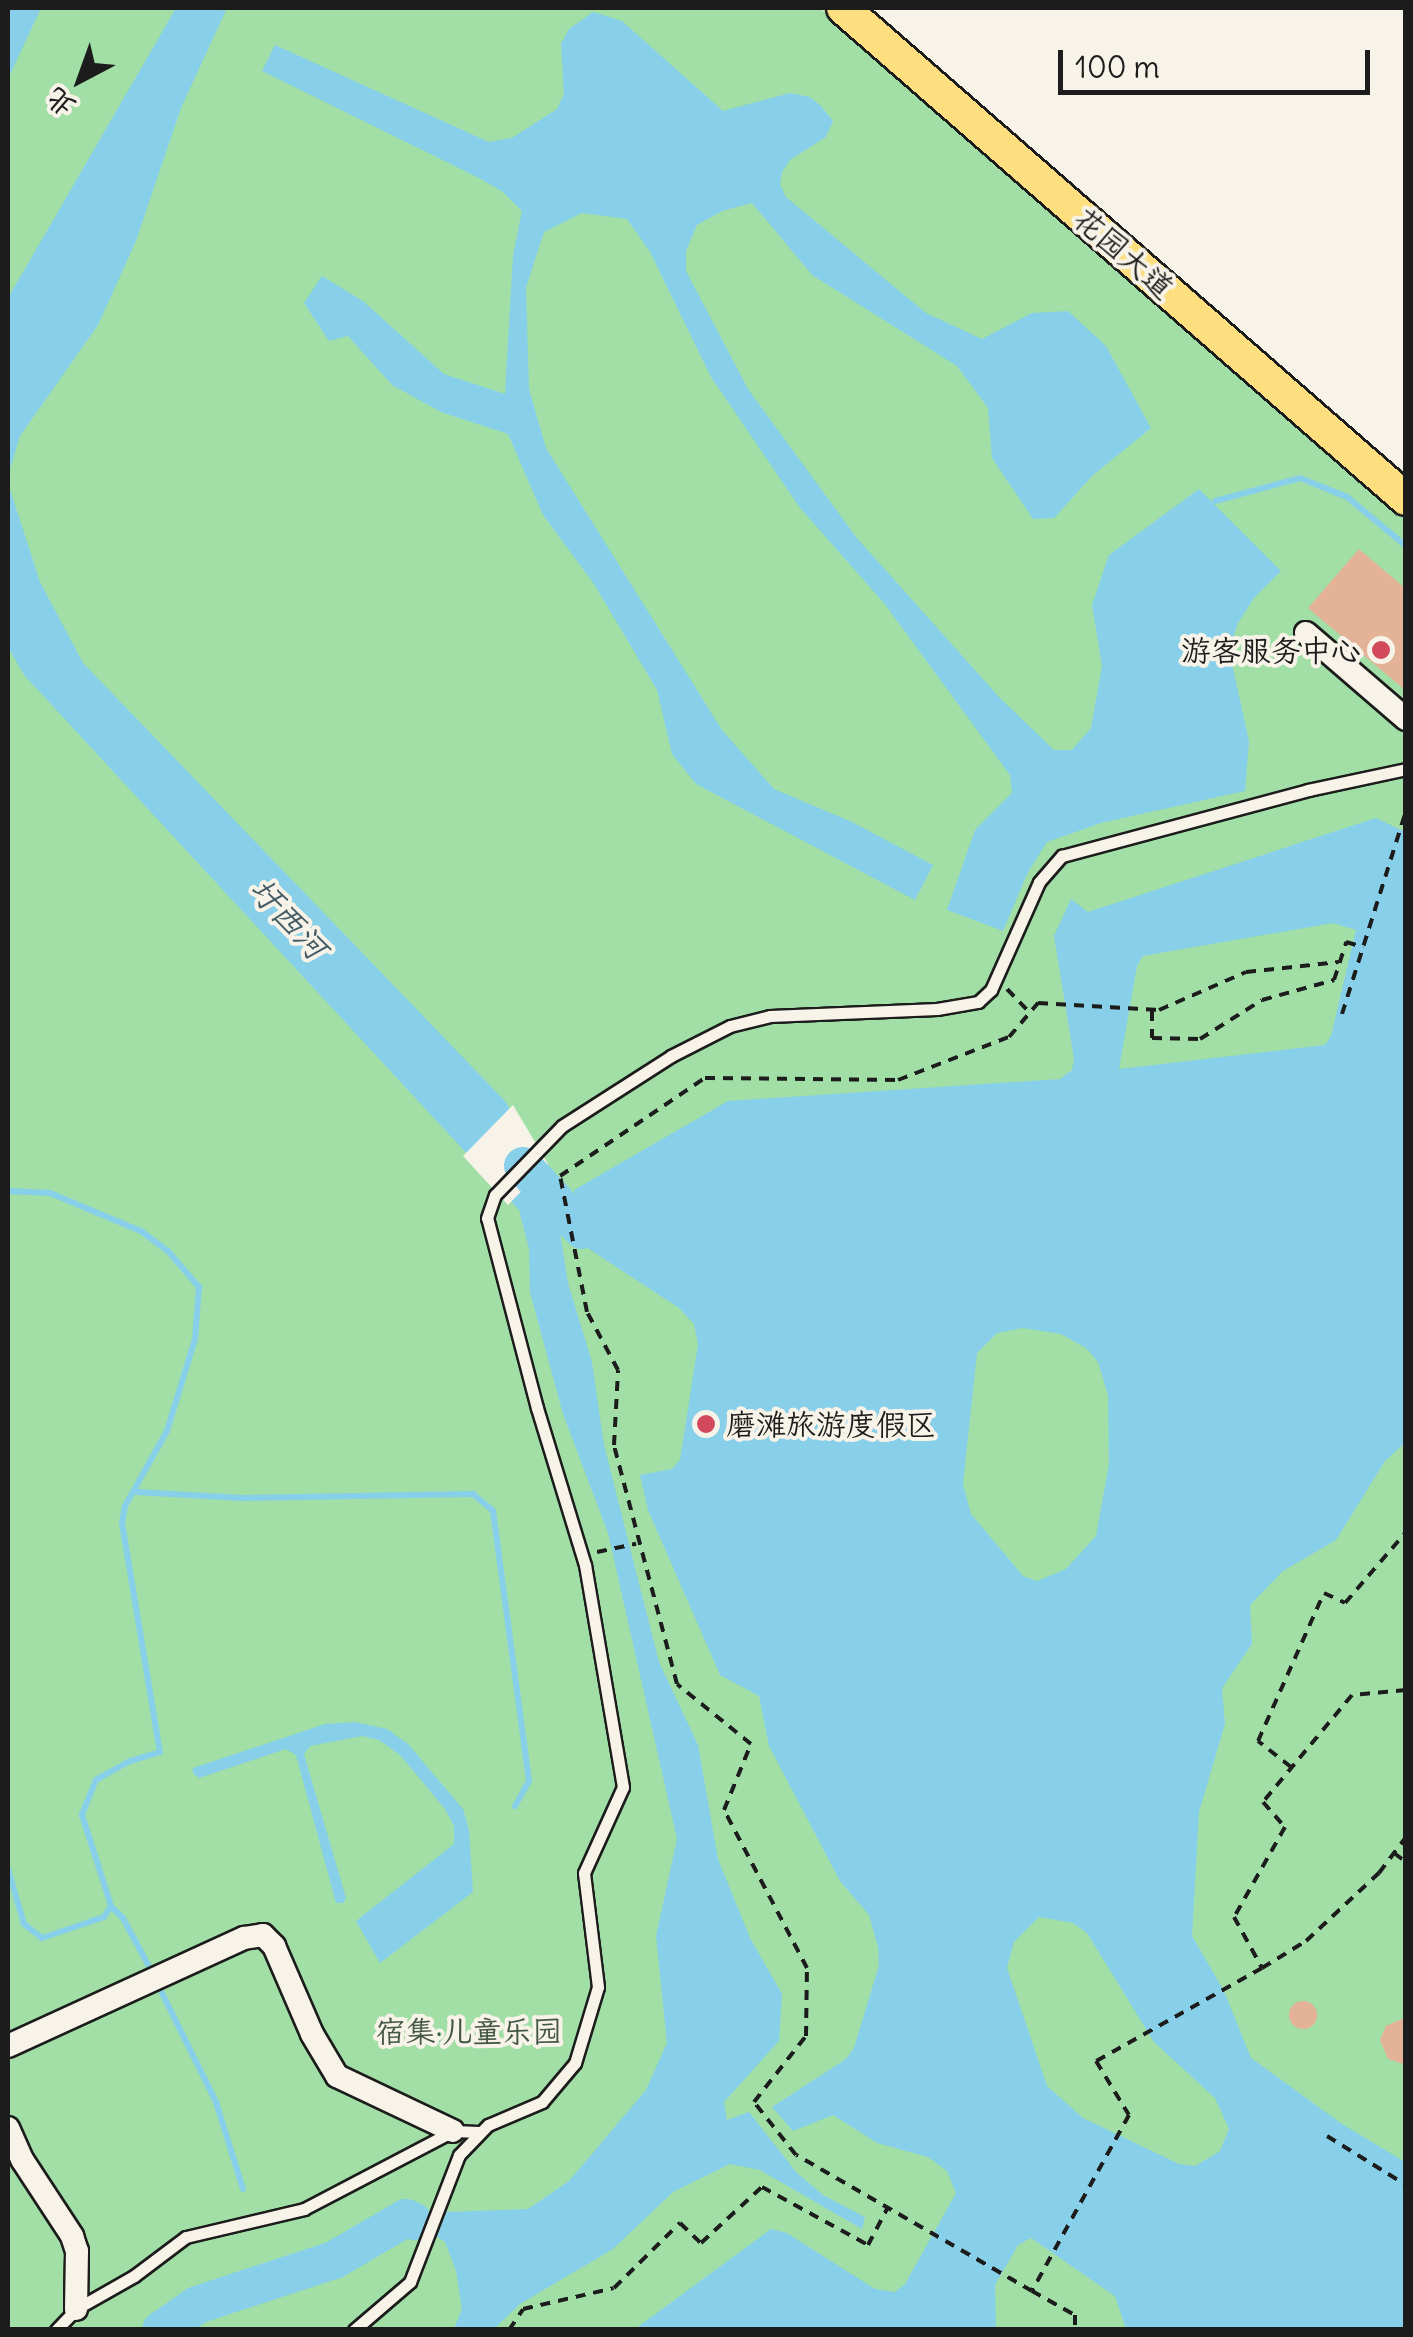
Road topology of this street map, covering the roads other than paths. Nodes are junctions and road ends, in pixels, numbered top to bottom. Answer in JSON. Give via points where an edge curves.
{"nodes":[{"id":1,"x":843,"y":8,"type":"edge"},
{"id":2,"x":860,"y":8,"type":"edge"},
{"id":3,"x":1406,"y":480,"type":"edge"},
{"id":4,"x":1406,"y":499,"type":"edge"},
{"id":5,"x":1306,"y":633,"type":"dead end"},
{"id":6,"x":1406,"y":719,"type":"edge"},
{"id":7,"x":1406,"y":768,"type":"edge"},
{"id":8,"x":8,"y":2046,"type":"edge"},
{"id":9,"x":8,"y":2128,"type":"edge"},
{"id":10,"x":453,"y":2130,"type":"junction"},
{"id":11,"x":480,"y":2132,"type":"junction"},
{"id":12,"x":76,"y":2309,"type":"junction"},
{"id":13,"x":56,"y":2330,"type":"edge"},
{"id":14,"x":354,"y":2330,"type":"edge"}],
"edges":[{"from":1,"to":4,"type":"main road","name":"花园大道"},
{"from":2,"to":3,"type":"main road","name":"花园大道"},
{"from":5,"to":6,"type":"street"},
{"from":7,"to":11,"type":"lane","via":[[1062,856],[1039,882],[985,996],[963,1007],[770,1016],[730,1026],[671,1056],[547,1138],[496,1195],[487,1218],[582,1556],[623,1773],[621,1793],[584,1873],[598,1987],[576,2063],[542,2102]]},
{"from":8,"to":10,"type":"street","via":[[244,1938],[263,1936],[274,1946],[337,2076]]},
{"from":9,"to":12,"type":"street","via":[[72,2236]]},
{"from":10,"to":11,"type":"lane"},
{"from":10,"to":12,"type":"lane","via":[[304,2209],[186,2237]]},
{"from":11,"to":14,"type":"lane","via":[[451,2170],[410,2282]]},
{"from":12,"to":13,"type":"lane"}]}
